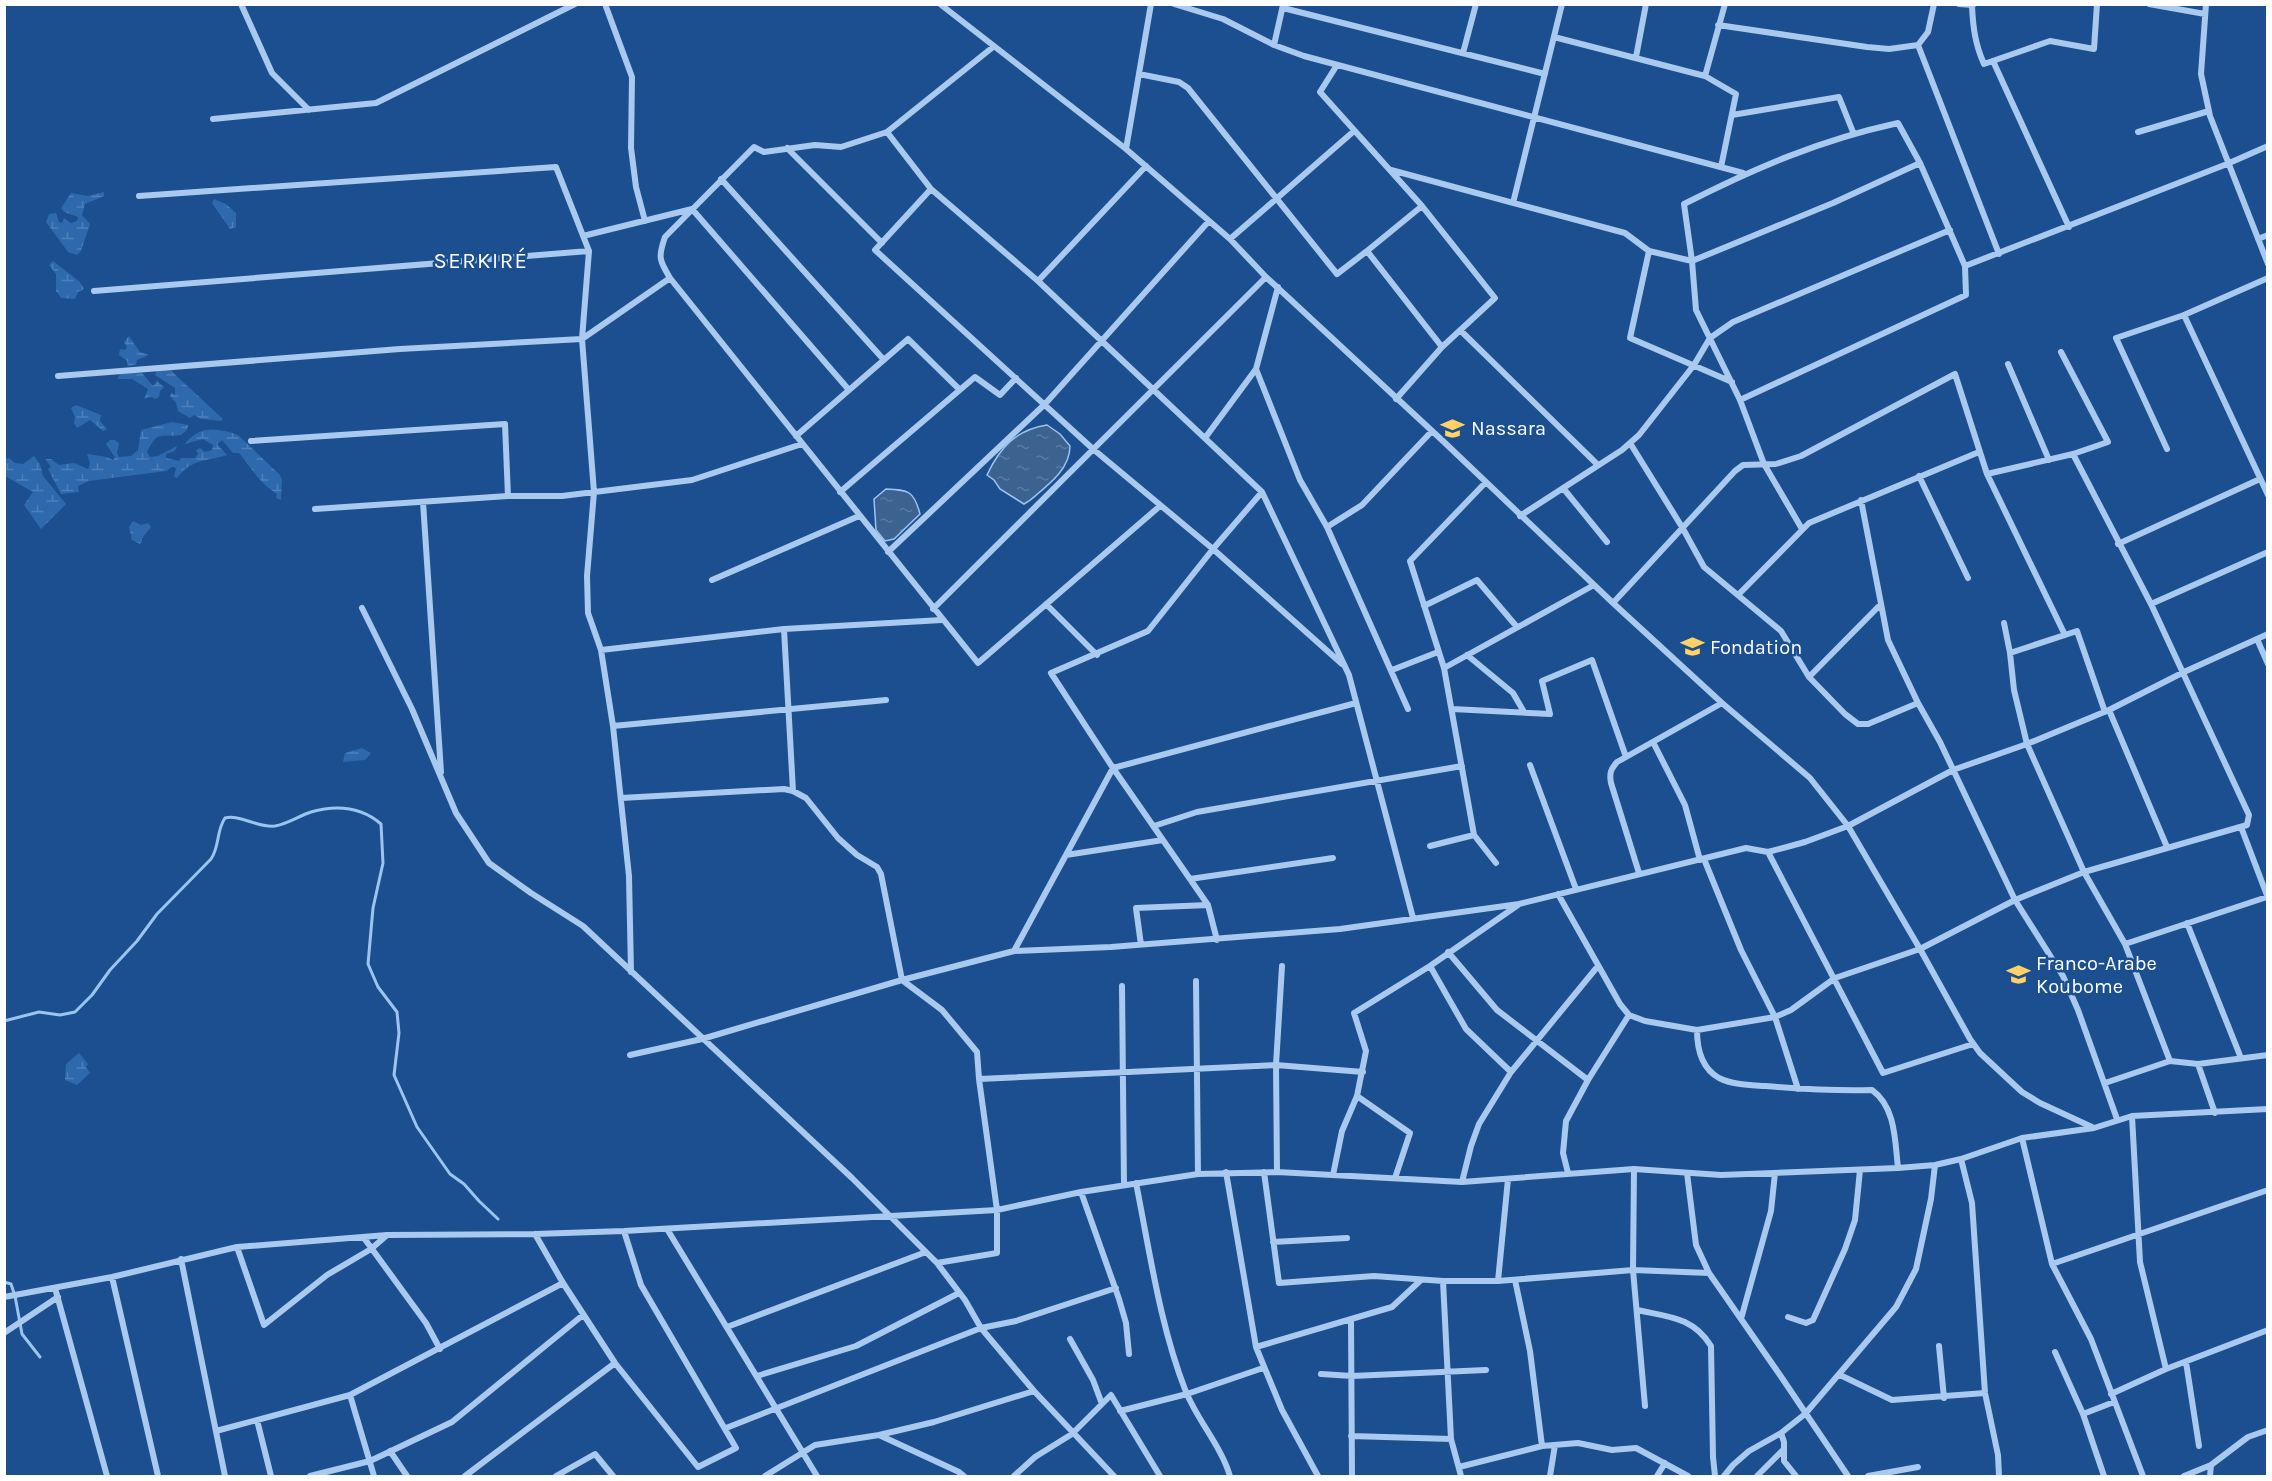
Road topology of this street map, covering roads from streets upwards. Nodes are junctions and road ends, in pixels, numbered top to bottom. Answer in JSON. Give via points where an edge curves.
{"nodes":[{"id":1,"x":241,"y":4,"type":"edge"},
{"id":2,"x":575,"y":4,"type":"edge"},
{"id":3,"x":605,"y":4,"type":"edge"},
{"id":4,"x":940,"y":4,"type":"edge"},
{"id":5,"x":1151,"y":4,"type":"edge"},
{"id":6,"x":1174,"y":4,"type":"edge"},
{"id":7,"x":1476,"y":4,"type":"edge"},
{"id":8,"x":1562,"y":4,"type":"edge"},
{"id":9,"x":1646,"y":4,"type":"edge"},
{"id":10,"x":1725,"y":4,"type":"edge"},
{"id":11,"x":1935,"y":4,"type":"edge"},
{"id":12,"x":1959,"y":4,"type":"edge"},
{"id":13,"x":2097,"y":4,"type":"edge"},
{"id":14,"x":2149,"y":4,"type":"edge"},
{"id":15,"x":2206,"y":4,"type":"edge"},
{"id":16,"x":1973,"y":5,"type":"edge"},
{"id":17,"x":1283,"y":6,"type":"edge"},
{"id":18,"x":2205,"y":14,"type":"junction"},
{"id":19,"x":1718,"y":25,"type":"junction"},
{"id":20,"x":1554,"y":37,"type":"junction"},
{"id":21,"x":1274,"y":45,"type":"junction"},
{"id":22,"x":1918,"y":45,"type":"junction"},
{"id":23,"x":993,"y":47,"type":"junction"},
{"id":24,"x":1463,"y":53,"type":"junction"},
{"id":25,"x":1636,"y":57,"type":"junction"},
{"id":26,"x":1993,"y":61,"type":"junction"},
{"id":27,"x":1337,"y":65,"type":"junction"},
{"id":28,"x":1139,"y":74,"type":"junction"},
{"id":29,"x":1545,"y":74,"type":"junction"},
{"id":30,"x":1705,"y":76,"type":"junction"},
{"id":31,"x":309,"y":110,"type":"junction"},
{"id":32,"x":2209,"y":111,"type":"junction"},
{"id":33,"x":1732,"y":115,"type":"junction"},
{"id":34,"x":1534,"y":118,"type":"junction"},
{"id":35,"x":213,"y":119,"type":"dead end"},
{"id":36,"x":1354,"y":131,"type":"junction"},
{"id":37,"x":886,"y":132,"type":"junction"},
{"id":38,"x":1853,"y":132,"type":"junction"},
{"id":39,"x":2138,"y":132,"type":"dead end"},
{"id":40,"x":2268,"y":146,"type":"edge"},
{"id":41,"x":787,"y":148,"type":"junction"},
{"id":42,"x":1126,"y":149,"type":"junction"},
{"id":43,"x":1920,"y":163,"type":"junction"},
{"id":44,"x":2227,"y":164,"type":"junction"},
{"id":45,"x":1146,"y":166,"type":"junction"},
{"id":46,"x":1721,"y":168,"type":"junction"},
{"id":47,"x":1390,"y":170,"type":"junction"},
{"id":48,"x":1744,"y":173,"type":"junction"},
{"id":49,"x":721,"y":179,"type":"junction"},
{"id":50,"x":931,"y":189,"type":"junction"},
{"id":51,"x":139,"y":196,"type":"dead end"},
{"id":52,"x":1275,"y":199,"type":"junction"},
{"id":53,"x":1513,"y":203,"type":"junction"},
{"id":54,"x":1422,"y":206,"type":"junction"},
{"id":55,"x":692,"y":209,"type":"junction"},
{"id":56,"x":645,"y":221,"type":"junction"},
{"id":57,"x":1209,"y":221,"type":"junction"},
{"id":58,"x":2068,"y":227,"type":"junction"},
{"id":59,"x":1950,"y":230,"type":"junction"},
{"id":60,"x":2268,"y":235,"type":"edge"},
{"id":61,"x":583,"y":236,"type":"junction"},
{"id":62,"x":1230,"y":239,"type":"junction"},
{"id":63,"x":2258,"y":239,"type":"junction"},
{"id":64,"x":882,"y":243,"type":"junction"},
{"id":65,"x":589,"y":251,"type":"junction"},
{"id":66,"x":1367,"y":251,"type":"junction"},
{"id":67,"x":1649,"y":251,"type":"junction"},
{"id":68,"x":2000,"y":254,"type":"junction"},
{"id":69,"x":1692,"y":261,"type":"junction"},
{"id":70,"x":2268,"y":264,"type":"edge"},
{"id":71,"x":1965,"y":266,"type":"junction"},
{"id":72,"x":1266,"y":277,"type":"junction"},
{"id":73,"x":669,"y":278,"type":"junction"},
{"id":74,"x":2268,"y":278,"type":"edge"},
{"id":75,"x":1038,"y":281,"type":"junction"},
{"id":76,"x":1278,"y":287,"type":"junction"},
{"id":77,"x":94,"y":291,"type":"dead end"},
{"id":78,"x":2184,"y":315,"type":"junction"},
{"id":79,"x":1461,"y":331,"type":"junction"},
{"id":80,"x":1710,"y":338,"type":"junction"},
{"id":81,"x":582,"y":339,"type":"junction"},
{"id":82,"x":1100,"y":340,"type":"junction"},
{"id":83,"x":1442,"y":346,"type":"junction"},
{"id":84,"x":2061,"y":352,"type":"dead end"},
{"id":85,"x":884,"y":360,"type":"junction"},
{"id":86,"x":2008,"y":364,"type":"dead end"},
{"id":87,"x":1694,"y":365,"type":"junction"},
{"id":88,"x":1256,"y":369,"type":"junction"},
{"id":89,"x":58,"y":376,"type":"dead end"},
{"id":90,"x":1016,"y":378,"type":"junction"},
{"id":91,"x":1732,"y":382,"type":"junction"},
{"id":92,"x":1153,"y":389,"type":"junction"},
{"id":93,"x":849,"y":390,"type":"junction"},
{"id":94,"x":960,"y":390,"type":"junction"},
{"id":95,"x":1396,"y":399,"type":"junction"},
{"id":96,"x":1740,"y":400,"type":"junction"},
{"id":97,"x":1045,"y":404,"type":"junction"},
{"id":98,"x":1432,"y":431,"type":"junction"},
{"id":99,"x":796,"y":436,"type":"junction"},
{"id":100,"x":1205,"y":438,"type":"junction"},
{"id":101,"x":251,"y":441,"type":"dead end"},
{"id":102,"x":1630,"y":443,"type":"junction"},
{"id":103,"x":802,"y":444,"type":"junction"},
{"id":104,"x":1093,"y":449,"type":"junction"},
{"id":105,"x":2168,"y":449,"type":"dead end"},
{"id":106,"x":1979,"y":452,"type":"junction"},
{"id":107,"x":2073,"y":454,"type":"junction"},
{"id":108,"x":2049,"y":460,"type":"junction"},
{"id":109,"x":1764,"y":464,"type":"junction"},
{"id":110,"x":1598,"y":465,"type":"junction"},
{"id":111,"x":1987,"y":474,"type":"junction"},
{"id":112,"x":1919,"y":476,"type":"junction"},
{"id":113,"x":2260,"y":479,"type":"junction"},
{"id":114,"x":1485,"y":483,"type":"junction"},
{"id":115,"x":1563,"y":488,"type":"junction"},
{"id":116,"x":594,"y":492,"type":"junction"},
{"id":117,"x":840,"y":492,"type":"junction"},
{"id":118,"x":1262,"y":492,"type":"junction"},
{"id":119,"x":2268,"y":495,"type":"edge"},
{"id":120,"x":508,"y":496,"type":"junction"},
{"id":121,"x":1861,"y":500,"type":"junction"},
{"id":122,"x":423,"y":502,"type":"junction"},
{"id":123,"x":1160,"y":506,"type":"junction"},
{"id":124,"x":315,"y":509,"type":"dead end"},
{"id":125,"x":859,"y":516,"type":"junction"},
{"id":126,"x":1520,"y":516,"type":"junction"},
{"id":127,"x":1327,"y":527,"type":"junction"},
{"id":128,"x":1682,"y":527,"type":"junction"},
{"id":129,"x":1802,"y":529,"type":"junction"},
{"id":130,"x":1607,"y":542,"type":"dead end"},
{"id":131,"x":2118,"y":544,"type":"junction"},
{"id":132,"x":1213,"y":549,"type":"junction"},
{"id":133,"x":888,"y":552,"type":"junction"},
{"id":134,"x":2268,"y":552,"type":"edge"},
{"id":135,"x":1968,"y":578,"type":"dead end"},
{"id":136,"x":712,"y":580,"type":"dead end"},
{"id":137,"x":1593,"y":585,"type":"junction"},
{"id":138,"x":1739,"y":594,"type":"junction"},
{"id":139,"x":1613,"y":603,"type":"junction"},
{"id":140,"x":1046,"y":604,"type":"junction"},
{"id":141,"x":1881,"y":604,"type":"junction"},
{"id":142,"x":2151,"y":604,"type":"junction"},
{"id":143,"x":1424,"y":606,"type":"junction"},
{"id":144,"x":362,"y":608,"type":"dead end"},
{"id":145,"x":933,"y":609,"type":"junction"},
{"id":146,"x":942,"y":620,"type":"junction"},
{"id":147,"x":2004,"y":623,"type":"dead end"},
{"id":148,"x":1517,"y":627,"type":"junction"},
{"id":149,"x":784,"y":629,"type":"junction"},
{"id":150,"x":2268,"y":634,"type":"edge"},
{"id":151,"x":2065,"y":635,"type":"junction"},
{"id":152,"x":2257,"y":639,"type":"junction"},
{"id":153,"x":602,"y":650,"type":"junction"},
{"id":154,"x":1438,"y":652,"type":"junction"},
{"id":155,"x":2010,"y":653,"type":"junction"},
{"id":156,"x":1097,"y":655,"type":"junction"},
{"id":157,"x":1467,"y":655,"type":"junction"},
{"id":158,"x":2268,"y":664,"type":"edge"},
{"id":159,"x":1345,"y":666,"type":"junction"},
{"id":160,"x":1444,"y":668,"type":"junction"},
{"id":161,"x":1392,"y":670,"type":"junction"},
{"id":162,"x":2184,"y":672,"type":"junction"},
{"id":163,"x":1809,"y":677,"type":"junction"},
{"id":164,"x":886,"y":700,"type":"dead end"},
{"id":165,"x":1356,"y":703,"type":"junction"},
{"id":166,"x":1918,"y":703,"type":"junction"},
{"id":167,"x":1722,"y":704,"type":"junction"},
{"id":168,"x":1408,"y":709,"type":"dead end"},
{"id":169,"x":1452,"y":709,"type":"junction"},
{"id":170,"x":789,"y":710,"type":"junction"},
{"id":171,"x":2107,"y":711,"type":"junction"},
{"id":172,"x":1524,"y":712,"type":"junction"},
{"id":173,"x":613,"y":726,"type":"junction"},
{"id":174,"x":1653,"y":742,"type":"junction"},
{"id":175,"x":2027,"y":744,"type":"junction"},
{"id":176,"x":1626,"y":757,"type":"junction"},
{"id":177,"x":1530,"y":765,"type":"dead end"},
{"id":178,"x":1462,"y":766,"type":"junction"},
{"id":179,"x":1113,"y":768,"type":"junction"},
{"id":180,"x":1953,"y":770,"type":"junction"},
{"id":181,"x":441,"y":779,"type":"junction"},
{"id":182,"x":1377,"y":781,"type":"junction"},
{"id":183,"x":793,"y":791,"type":"junction"},
{"id":184,"x":621,"y":798,"type":"junction"},
{"id":185,"x":1154,"y":826,"type":"junction"},
{"id":186,"x":1848,"y":826,"type":"junction"},
{"id":187,"x":2241,"y":827,"type":"junction"},
{"id":188,"x":1474,"y":835,"type":"junction"},
{"id":189,"x":1163,"y":840,"type":"junction"},
{"id":190,"x":1430,"y":846,"type":"dead end"},
{"id":191,"x":2167,"y":847,"type":"junction"},
{"id":192,"x":1768,"y":852,"type":"junction"},
{"id":193,"x":1066,"y":855,"type":"junction"},
{"id":194,"x":1333,"y":858,"type":"dead end"},
{"id":195,"x":1702,"y":859,"type":"junction"},
{"id":196,"x":1496,"y":863,"type":"dead end"},
{"id":197,"x":2084,"y":872,"type":"junction"},
{"id":198,"x":1639,"y":873,"type":"junction"},
{"id":199,"x":1190,"y":879,"type":"junction"},
{"id":200,"x":1576,"y":889,"type":"junction"},
{"id":201,"x":1558,"y":894,"type":"junction"},
{"id":202,"x":2267,"y":898,"type":"edge"},
{"id":203,"x":2015,"y":900,"type":"junction"},
{"id":204,"x":1208,"y":904,"type":"junction"},
{"id":205,"x":1519,"y":904,"type":"junction"},
{"id":206,"x":1413,"y":918,"type":"junction"},
{"id":207,"x":2187,"y":924,"type":"junction"},
{"id":208,"x":1217,"y":940,"type":"junction"},
{"id":209,"x":2125,"y":944,"type":"junction"},
{"id":210,"x":1141,"y":945,"type":"junction"},
{"id":211,"x":1920,"y":949,"type":"junction"},
{"id":212,"x":1014,"y":951,"type":"junction"},
{"id":213,"x":1448,"y":952,"type":"junction"},
{"id":214,"x":1282,"y":966,"type":"dead end"},
{"id":215,"x":1430,"y":966,"type":"junction"},
{"id":216,"x":1598,"y":966,"type":"junction"},
{"id":217,"x":631,"y":972,"type":"junction"},
{"id":218,"x":1835,"y":978,"type":"junction"},
{"id":219,"x":902,"y":980,"type":"junction"},
{"id":220,"x":1196,"y":981,"type":"dead end"},
{"id":221,"x":1122,"y":986,"type":"dead end"},
{"id":222,"x":1629,"y":1015,"type":"junction"},
{"id":223,"x":1775,"y":1017,"type":"junction"},
{"id":224,"x":1697,"y":1030,"type":"junction"},
{"id":225,"x":702,"y":1039,"type":"junction"},
{"id":226,"x":1537,"y":1042,"type":"junction"},
{"id":227,"x":1973,"y":1044,"type":"junction"},
{"id":228,"x":630,"y":1054,"type":"dead end"},
{"id":229,"x":2268,"y":1055,"type":"edge"},
{"id":230,"x":2241,"y":1058,"type":"junction"},
{"id":231,"x":2170,"y":1061,"type":"junction"},
{"id":232,"x":2198,"y":1064,"type":"junction"},
{"id":233,"x":1276,"y":1065,"type":"junction"},
{"id":234,"x":1196,"y":1069,"type":"junction"},
{"id":235,"x":1123,"y":1072,"type":"junction"},
{"id":236,"x":1363,"y":1072,"type":"junction"},
{"id":237,"x":1511,"y":1072,"type":"junction"},
{"id":238,"x":979,"y":1079,"type":"junction"},
{"id":239,"x":1588,"y":1080,"type":"junction"},
{"id":240,"x":2105,"y":1083,"type":"junction"},
{"id":241,"x":1798,"y":1089,"type":"junction"},
{"id":242,"x":1357,"y":1096,"type":"junction"},
{"id":243,"x":2268,"y":1109,"type":"edge"},
{"id":244,"x":2215,"y":1113,"type":"junction"},
{"id":245,"x":2132,"y":1116,"type":"junction"},
{"id":246,"x":2117,"y":1119,"type":"junction"},
{"id":247,"x":2094,"y":1128,"type":"junction"},
{"id":248,"x":2022,"y":1138,"type":"junction"},
{"id":249,"x":1961,"y":1159,"type":"junction"},
{"id":250,"x":1935,"y":1165,"type":"junction"},
{"id":251,"x":1898,"y":1168,"type":"junction"},
{"id":252,"x":1634,"y":1169,"type":"junction"},
{"id":253,"x":1860,"y":1170,"type":"junction"},
{"id":254,"x":1226,"y":1172,"type":"junction"},
{"id":255,"x":1264,"y":1172,"type":"junction"},
{"id":256,"x":1277,"y":1172,"type":"junction"},
{"id":257,"x":1198,"y":1173,"type":"junction"},
{"id":258,"x":1568,"y":1173,"type":"junction"},
{"id":259,"x":1687,"y":1173,"type":"junction"},
{"id":260,"x":1775,"y":1173,"type":"junction"},
{"id":261,"x":1332,"y":1175,"type":"junction"},
{"id":262,"x":1395,"y":1178,"type":"junction"},
{"id":263,"x":1508,"y":1179,"type":"junction"},
{"id":264,"x":1462,"y":1182,"type":"junction"},
{"id":265,"x":1136,"y":1183,"type":"junction"},
{"id":266,"x":1124,"y":1185,"type":"junction"},
{"id":267,"x":2268,"y":1190,"type":"edge"},
{"id":268,"x":1082,"y":1192,"type":"junction"},
{"id":269,"x":997,"y":1210,"type":"junction"},
{"id":270,"x":890,"y":1216,"type":"junction"},
{"id":271,"x":667,"y":1228,"type":"junction"},
{"id":272,"x":624,"y":1231,"type":"junction"},
{"id":273,"x":2137,"y":1233,"type":"junction"},
{"id":274,"x":535,"y":1234,"type":"junction"},
{"id":275,"x":387,"y":1235,"type":"junction"},
{"id":276,"x":364,"y":1238,"type":"junction"},
{"id":277,"x":1347,"y":1238,"type":"dead end"},
{"id":278,"x":1273,"y":1242,"type":"junction"},
{"id":279,"x":237,"y":1247,"type":"junction"},
{"id":280,"x":371,"y":1249,"type":"junction"},
{"id":281,"x":926,"y":1252,"type":"junction"},
{"id":282,"x":181,"y":1259,"type":"junction"},
{"id":283,"x":937,"y":1263,"type":"junction"},
{"id":284,"x":2052,"y":1264,"type":"junction"},
{"id":285,"x":1633,"y":1269,"type":"junction"},
{"id":286,"x":1709,"y":1273,"type":"junction"},
{"id":287,"x":112,"y":1277,"type":"junction"},
{"id":288,"x":1421,"y":1280,"type":"junction"},
{"id":289,"x":1515,"y":1280,"type":"junction"},
{"id":290,"x":1443,"y":1281,"type":"junction"},
{"id":291,"x":1498,"y":1281,"type":"junction"},
{"id":292,"x":563,"y":1283,"type":"junction"},
{"id":293,"x":55,"y":1288,"type":"junction"},
{"id":294,"x":1116,"y":1288,"type":"junction"},
{"id":295,"x":959,"y":1293,"type":"junction"},
{"id":296,"x":58,"y":1297,"type":"junction"},
{"id":297,"x":4,"y":1298,"type":"edge"},
{"id":298,"x":1637,"y":1310,"type":"junction"},
{"id":299,"x":583,"y":1315,"type":"junction"},
{"id":300,"x":1788,"y":1317,"type":"dead end"},
{"id":301,"x":1741,"y":1319,"type":"junction"},
{"id":302,"x":1351,"y":1321,"type":"junction"},
{"id":303,"x":727,"y":1327,"type":"junction"},
{"id":304,"x":981,"y":1328,"type":"junction"},
{"id":305,"x":2268,"y":1330,"type":"edge"},
{"id":306,"x":4,"y":1334,"type":"edge"},
{"id":307,"x":1070,"y":1339,"type":"dead end"},
{"id":308,"x":1939,"y":1346,"type":"dead end"},
{"id":309,"x":1256,"y":1347,"type":"junction"},
{"id":310,"x":440,"y":1349,"type":"junction"},
{"id":311,"x":2055,"y":1352,"type":"dead end"},
{"id":312,"x":1129,"y":1354,"type":"dead end"},
{"id":313,"x":2186,"y":1362,"type":"junction"},
{"id":314,"x":615,"y":1363,"type":"junction"},
{"id":315,"x":1263,"y":1368,"type":"junction"},
{"id":316,"x":2166,"y":1369,"type":"junction"},
{"id":317,"x":1486,"y":1370,"type":"dead end"},
{"id":318,"x":1449,"y":1372,"type":"junction"},
{"id":319,"x":1321,"y":1374,"type":"dead end"},
{"id":320,"x":1840,"y":1375,"type":"junction"},
{"id":321,"x":757,"y":1376,"type":"junction"},
{"id":322,"x":1352,"y":1376,"type":"junction"},
{"id":323,"x":1034,"y":1392,"type":"junction"},
{"id":324,"x":1187,"y":1394,"type":"junction"},
{"id":325,"x":1985,"y":1394,"type":"junction"},
{"id":326,"x":2111,"y":1394,"type":"junction"},
{"id":327,"x":350,"y":1395,"type":"junction"},
{"id":328,"x":1944,"y":1398,"type":"junction"},
{"id":329,"x":2114,"y":1401,"type":"junction"},
{"id":330,"x":1102,"y":1404,"type":"junction"},
{"id":331,"x":1645,"y":1406,"type":"dead end"},
{"id":332,"x":777,"y":1408,"type":"junction"},
{"id":333,"x":1120,"y":1411,"type":"junction"},
{"id":334,"x":1805,"y":1414,"type":"junction"},
{"id":335,"x":2083,"y":1414,"type":"junction"},
{"id":336,"x":257,"y":1420,"type":"junction"},
{"id":337,"x":726,"y":1428,"type":"junction"},
{"id":338,"x":2268,"y":1430,"type":"edge"},
{"id":339,"x":216,"y":1431,"type":"junction"},
{"id":340,"x":1781,"y":1432,"type":"junction"},
{"id":341,"x":1072,"y":1434,"type":"junction"},
{"id":342,"x":879,"y":1435,"type":"junction"},
{"id":343,"x":1352,"y":1436,"type":"junction"},
{"id":344,"x":1450,"y":1439,"type":"junction"},
{"id":345,"x":1555,"y":1445,"type":"junction"},
{"id":346,"x":1542,"y":1446,"type":"junction"},
{"id":347,"x":2199,"y":1446,"type":"dead end"},
{"id":348,"x":1784,"y":1449,"type":"junction"},
{"id":349,"x":390,"y":1451,"type":"junction"},
{"id":350,"x":803,"y":1452,"type":"junction"},
{"id":351,"x":370,"y":1461,"type":"junction"},
{"id":352,"x":1665,"y":1463,"type":"junction"},
{"id":353,"x":2211,"y":1465,"type":"junction"},
{"id":354,"x":1459,"y":1467,"type":"junction"},
{"id":355,"x":1918,"y":1467,"type":"dead end"},
{"id":356,"x":107,"y":1476,"type":"edge"},
{"id":357,"x":158,"y":1476,"type":"edge"},
{"id":358,"x":225,"y":1476,"type":"edge"},
{"id":359,"x":271,"y":1476,"type":"edge"},
{"id":360,"x":310,"y":1476,"type":"edge"},
{"id":361,"x":374,"y":1476,"type":"edge"},
{"id":362,"x":407,"y":1476,"type":"edge"},
{"id":363,"x":465,"y":1476,"type":"edge"},
{"id":364,"x":556,"y":1476,"type":"edge"},
{"id":365,"x":613,"y":1476,"type":"edge"},
{"id":366,"x":765,"y":1476,"type":"edge"},
{"id":367,"x":817,"y":1476,"type":"edge"},
{"id":368,"x":964,"y":1476,"type":"edge"},
{"id":369,"x":1014,"y":1476,"type":"edge"},
{"id":370,"x":1114,"y":1476,"type":"edge"},
{"id":371,"x":1160,"y":1476,"type":"edge"},
{"id":372,"x":1230,"y":1476,"type":"edge"},
{"id":373,"x":1318,"y":1476,"type":"edge"},
{"id":374,"x":1352,"y":1476,"type":"edge"},
{"id":375,"x":1461,"y":1476,"type":"edge"},
{"id":376,"x":1550,"y":1476,"type":"edge"},
{"id":377,"x":1657,"y":1476,"type":"edge"},
{"id":378,"x":1688,"y":1476,"type":"edge"},
{"id":379,"x":1715,"y":1476,"type":"edge"},
{"id":380,"x":1724,"y":1476,"type":"edge"},
{"id":381,"x":1757,"y":1476,"type":"edge"},
{"id":382,"x":1796,"y":1476,"type":"edge"},
{"id":383,"x":1848,"y":1476,"type":"edge"},
{"id":384,"x":1869,"y":1476,"type":"edge"},
{"id":385,"x":1999,"y":1476,"type":"edge"},
{"id":386,"x":2104,"y":1476,"type":"edge"},
{"id":387,"x":2143,"y":1476,"type":"edge"},
{"id":388,"x":2184,"y":1476,"type":"edge"},
{"id":389,"x":2210,"y":1476,"type":"edge"}],
"edges":[{"from":1,"to":31,"type":"street","via":[[272,73]]},
{"from":2,"to":31,"type":"street","via":[[376,103]]},
{"from":3,"to":56,"type":"street","via":[[632,77],[631,148]]},
{"from":4,"to":23,"type":"street"},
{"from":5,"to":28,"type":"street"},
{"from":6,"to":21,"type":"street","via":[[1222,19]]},
{"from":7,"to":24,"type":"street"},
{"from":8,"to":20,"type":"street"},
{"from":9,"to":25,"type":"street"},
{"from":10,"to":19,"type":"street"},
{"from":11,"to":22,"type":"street","via":[[1928,33]]},
{"from":12,"to":16,"type":"street"},
{"from":13,"to":26,"type":"street","via":[[2094,49],[2050,41]]},
{"from":14,"to":18,"type":"street"},
{"from":15,"to":18,"type":"street"},
{"from":16,"to":26,"type":"street","via":[[1976,47],[1984,64]]},
{"from":17,"to":21,"type":"street"},
{"from":17,"to":24,"type":"street"},
{"from":18,"to":32,"type":"street","via":[[2201,74]]},
{"from":19,"to":22,"type":"street","via":[[1889,50]]},
{"from":19,"to":30,"type":"street"},
{"from":20,"to":25,"type":"street"},
{"from":20,"to":29,"type":"street"},
{"from":21,"to":27,"type":"street"},
{"from":22,"to":68,"type":"street"},
{"from":23,"to":37,"type":"street"},
{"from":23,"to":42,"type":"street"},
{"from":24,"to":29,"type":"street"},
{"from":25,"to":30,"type":"street"},
{"from":26,"to":58,"type":"street"},
{"from":27,"to":34,"type":"street"},
{"from":27,"to":36,"type":"street","via":[[1320,92]]},
{"from":28,"to":42,"type":"street"},
{"from":28,"to":52,"type":"street","via":[[1179,82],[1188,88]]},
{"from":29,"to":34,"type":"street"},
{"from":30,"to":33,"type":"street","via":[[1736,94]]},
{"from":31,"to":35,"type":"street"},
{"from":32,"to":39,"type":"street"},
{"from":32,"to":44,"type":"street"},
{"from":33,"to":38,"type":"street","via":[[1839,97]]},
{"from":33,"to":46,"type":"street"},
{"from":34,"to":46,"type":"street"},
{"from":34,"to":53,"type":"street"},
{"from":36,"to":47,"type":"street"},
{"from":36,"to":52,"type":"street"},
{"from":37,"to":41,"type":"street","via":[[841,147]]},
{"from":37,"to":50,"type":"street"},
{"from":38,"to":43,"type":"street","via":[[1898,123]]},
{"from":38,"to":48,"type":"street"},
{"from":40,"to":44,"type":"street"},
{"from":41,"to":49,"type":"street","via":[[764,152],[754,147]]},
{"from":41,"to":64,"type":"street"},
{"from":42,"to":45,"type":"street"},
{"from":43,"to":59,"type":"street"},
{"from":43,"to":69,"type":"street"},
{"from":44,"to":58,"type":"street"},
{"from":44,"to":63,"type":"street"},
{"from":45,"to":57,"type":"street"},
{"from":45,"to":75,"type":"street"},
{"from":46,"to":48,"type":"street"},
{"from":47,"to":53,"type":"street"},
{"from":47,"to":54,"type":"street"},
{"from":48,"to":69,"type":"street","via":[[1684,204]]},
{"from":49,"to":55,"type":"street"},
{"from":49,"to":85,"type":"street"},
{"from":50,"to":64,"type":"street"},
{"from":50,"to":75,"type":"street"},
{"from":51,"to":61,"type":"street","via":[[556,168]]},
{"from":52,"to":62,"type":"street"},
{"from":52,"to":66,"type":"street","via":[[1337,274]]},
{"from":53,"to":67,"type":"street","via":[[1625,233]]},
{"from":54,"to":66,"type":"street"},
{"from":54,"to":79,"type":"street","via":[[1495,298]]},
{"from":55,"to":56,"type":"street"},
{"from":55,"to":73,"type":"street","via":[[665,237],[660,251]]},
{"from":55,"to":93,"type":"street"},
{"from":56,"to":61,"type":"street"},
{"from":57,"to":62,"type":"street"},
{"from":57,"to":82,"type":"street"},
{"from":58,"to":68,"type":"street"},
{"from":59,"to":71,"type":"street"},
{"from":59,"to":80,"type":"street","via":[[1733,322]]},
{"from":60,"to":63,"type":"street"},
{"from":61,"to":65,"type":"street"},
{"from":62,"to":72,"type":"street"},
{"from":63,"to":70,"type":"street"},
{"from":64,"to":90,"type":"street","via":[[875,250]]},
{"from":65,"to":77,"type":"street"},
{"from":65,"to":81,"type":"street"},
{"from":66,"to":83,"type":"street"},
{"from":67,"to":69,"type":"street"},
{"from":67,"to":87,"type":"street","via":[[1630,338]]},
{"from":68,"to":71,"type":"street"},
{"from":69,"to":80,"type":"street","via":[[1696,310]]},
{"from":71,"to":96,"type":"street","via":[[1966,295]]},
{"from":72,"to":76,"type":"street"},
{"from":72,"to":92,"type":"street"},
{"from":73,"to":81,"type":"street"},
{"from":73,"to":99,"type":"street"},
{"from":74,"to":78,"type":"street"},
{"from":75,"to":82,"type":"street"},
{"from":76,"to":88,"type":"street"},
{"from":76,"to":95,"type":"street"},
{"from":78,"to":105,"type":"street","via":[[2116,339]]},
{"from":78,"to":113,"type":"street"},
{"from":79,"to":83,"type":"street"},
{"from":79,"to":110,"type":"street"},
{"from":80,"to":87,"type":"street"},
{"from":80,"to":91,"type":"street"},
{"from":81,"to":89,"type":"street"},
{"from":81,"to":116,"type":"street"},
{"from":82,"to":92,"type":"street"},
{"from":82,"to":97,"type":"street"},
{"from":83,"to":95,"type":"street"},
{"from":84,"to":107,"type":"street","via":[[2108,442]]},
{"from":85,"to":93,"type":"street"},
{"from":85,"to":94,"type":"street","via":[[908,339]]},
{"from":86,"to":108,"type":"street"},
{"from":87,"to":91,"type":"street"},
{"from":87,"to":102,"type":"street"},
{"from":88,"to":100,"type":"street"},
{"from":88,"to":127,"type":"street","via":[[1300,480]]},
{"from":90,"to":94,"type":"street","via":[[1000,395],[975,377]]},
{"from":90,"to":97,"type":"street"},
{"from":91,"to":96,"type":"street"},
{"from":92,"to":100,"type":"street"},
{"from":92,"to":104,"type":"street"},
{"from":93,"to":99,"type":"street"},
{"from":94,"to":117,"type":"street"},
{"from":95,"to":98,"type":"street"},
{"from":96,"to":109,"type":"street"},
{"from":97,"to":104,"type":"street"},
{"from":97,"to":133,"type":"street"},
{"from":98,"to":114,"type":"street"},
{"from":98,"to":127,"type":"street","via":[[1362,505]]},
{"from":99,"to":103,"type":"street"},
{"from":100,"to":118,"type":"street"},
{"from":101,"to":120,"type":"street","via":[[505,424]]},
{"from":102,"to":110,"type":"street"},
{"from":102,"to":128,"type":"street"},
{"from":103,"to":116,"type":"street","via":[[692,480]]},
{"from":103,"to":117,"type":"street"},
{"from":104,"to":123,"type":"street"},
{"from":104,"to":145,"type":"street"},
{"from":106,"to":109,"type":"street","via":[[1955,374],[1801,456]]},
{"from":106,"to":111,"type":"street"},
{"from":106,"to":112,"type":"street"},
{"from":107,"to":108,"type":"street"},
{"from":107,"to":131,"type":"street"},
{"from":108,"to":111,"type":"street"},
{"from":109,"to":128,"type":"street","via":[[1743,465],[1735,471]]},
{"from":109,"to":129,"type":"street"},
{"from":110,"to":115,"type":"street"},
{"from":111,"to":151,"type":"street"},
{"from":112,"to":121,"type":"street"},
{"from":112,"to":135,"type":"street"},
{"from":113,"to":119,"type":"street"},
{"from":113,"to":131,"type":"street"},
{"from":114,"to":126,"type":"street"},
{"from":114,"to":143,"type":"street","via":[[1410,561]]},
{"from":115,"to":126,"type":"street"},
{"from":115,"to":130,"type":"street"},
{"from":116,"to":120,"type":"street"},
{"from":116,"to":153,"type":"street","via":[[586,576],[588,613]]},
{"from":117,"to":125,"type":"street"},
{"from":118,"to":132,"type":"street"},
{"from":118,"to":159,"type":"street"},
{"from":120,"to":122,"type":"street"},
{"from":121,"to":129,"type":"street"},
{"from":121,"to":141,"type":"street"},
{"from":122,"to":124,"type":"street"},
{"from":122,"to":181,"type":"street"},
{"from":123,"to":132,"type":"street"},
{"from":123,"to":140,"type":"street"},
{"from":125,"to":133,"type":"street"},
{"from":125,"to":136,"type":"street"},
{"from":126,"to":137,"type":"street"},
{"from":127,"to":161,"type":"street"},
{"from":128,"to":138,"type":"street","via":[[1704,567]]},
{"from":128,"to":139,"type":"street"},
{"from":129,"to":138,"type":"street"},
{"from":131,"to":142,"type":"street"},
{"from":132,"to":156,"type":"street","via":[[1148,631]]},
{"from":132,"to":159,"type":"street"},
{"from":133,"to":145,"type":"street"},
{"from":134,"to":142,"type":"street"},
{"from":137,"to":139,"type":"street"},
{"from":137,"to":148,"type":"street"},
{"from":138,"to":163,"type":"street","via":[[1781,631]]},
{"from":139,"to":167,"type":"street"},
{"from":140,"to":146,"type":"street","via":[[978,663]]},
{"from":140,"to":156,"type":"street"},
{"from":141,"to":163,"type":"street"},
{"from":141,"to":166,"type":"street","via":[[1887,640]]},
{"from":142,"to":162,"type":"street"},
{"from":143,"to":148,"type":"street","via":[[1477,580]]},
{"from":143,"to":154,"type":"street"},
{"from":144,"to":181,"type":"street","via":[[412,709]]},
{"from":145,"to":146,"type":"street"},
{"from":146,"to":149,"type":"street"},
{"from":147,"to":155,"type":"street"},
{"from":148,"to":157,"type":"street"},
{"from":149,"to":153,"type":"street"},
{"from":149,"to":170,"type":"street"},
{"from":150,"to":152,"type":"street"},
{"from":151,"to":155,"type":"street"},
{"from":151,"to":171,"type":"street","via":[[2077,631]]},
{"from":152,"to":158,"type":"street"},
{"from":152,"to":162,"type":"street"},
{"from":153,"to":173,"type":"street"},
{"from":154,"to":160,"type":"street"},
{"from":154,"to":161,"type":"street"},
{"from":155,"to":175,"type":"street"},
{"from":156,"to":179,"type":"street","via":[[1051,673]]},
{"from":157,"to":160,"type":"street"},
{"from":157,"to":172,"type":"street","via":[[1513,693]]},
{"from":159,"to":165,"type":"street"},
{"from":160,"to":169,"type":"street"},
{"from":161,"to":168,"type":"street"},
{"from":162,"to":171,"type":"street"},
{"from":162,"to":187,"type":"street","via":[[2249,815],[2247,825]]},
{"from":163,"to":166,"type":"street","via":[[1858,724],[1868,724]]},
{"from":164,"to":170,"type":"street"},
{"from":165,"to":179,"type":"street"},
{"from":165,"to":182,"type":"street"},
{"from":166,"to":180,"type":"street"},
{"from":167,"to":174,"type":"street"},
{"from":167,"to":186,"type":"street","via":[[1810,778]]},
{"from":169,"to":172,"type":"street"},
{"from":169,"to":178,"type":"street"},
{"from":170,"to":173,"type":"street"},
{"from":170,"to":183,"type":"street"},
{"from":171,"to":175,"type":"street"},
{"from":171,"to":191,"type":"street"},
{"from":172,"to":176,"type":"street","via":[[1550,714],[1542,681],[1592,660]]},
{"from":173,"to":184,"type":"street"},
{"from":174,"to":176,"type":"street"},
{"from":174,"to":195,"type":"street","via":[[1685,806]]},
{"from":175,"to":180,"type":"street"},
{"from":175,"to":197,"type":"street"},
{"from":176,"to":198,"type":"street","via":[[1617,762],[1610,774]]},
{"from":177,"to":200,"type":"street"},
{"from":178,"to":182,"type":"street"},
{"from":178,"to":188,"type":"street"},
{"from":179,"to":185,"type":"street"},
{"from":179,"to":193,"type":"street"},
{"from":180,"to":186,"type":"street"},
{"from":180,"to":203,"type":"street"},
{"from":181,"to":217,"type":"street","via":[[456,813],[489,863],[583,926]]},
{"from":182,"to":185,"type":"street","via":[[1197,812]]},
{"from":182,"to":206,"type":"street"},
{"from":183,"to":184,"type":"street"},
{"from":183,"to":219,"type":"street","via":[[806,798],[838,838],[877,867]]},
{"from":184,"to":217,"type":"street","via":[[629,876]]},
{"from":185,"to":189,"type":"street"},
{"from":186,"to":192,"type":"street"},
{"from":186,"to":211,"type":"street"},
{"from":187,"to":191,"type":"street"},
{"from":187,"to":202,"type":"street"},
{"from":188,"to":190,"type":"street"},
{"from":188,"to":196,"type":"street"},
{"from":189,"to":193,"type":"street"},
{"from":189,"to":199,"type":"street"},
{"from":191,"to":197,"type":"street"},
{"from":192,"to":195,"type":"street","via":[[1746,848]]},
{"from":192,"to":218,"type":"street"},
{"from":193,"to":212,"type":"street"},
{"from":194,"to":199,"type":"street"},
{"from":195,"to":198,"type":"street"},
{"from":195,"to":223,"type":"street"},
{"from":197,"to":203,"type":"street"},
{"from":197,"to":209,"type":"street"},
{"from":198,"to":200,"type":"street"},
{"from":199,"to":204,"type":"street"},
{"from":200,"to":201,"type":"street"},
{"from":201,"to":205,"type":"street"},
{"from":201,"to":216,"type":"street"},
{"from":202,"to":207,"type":"street"},
{"from":203,"to":211,"type":"street"},
{"from":203,"to":240,"type":"street","via":[[2063,976]]},
{"from":204,"to":208,"type":"street"},
{"from":204,"to":210,"type":"street","via":[[1136,908]]},
{"from":205,"to":206,"type":"street"},
{"from":205,"to":213,"type":"street"},
{"from":206,"to":208,"type":"street"},
{"from":207,"to":209,"type":"street"},
{"from":207,"to":230,"type":"street"},
{"from":208,"to":210,"type":"street"},
{"from":209,"to":231,"type":"street"},
{"from":210,"to":212,"type":"street"},
{"from":211,"to":218,"type":"street"},
{"from":211,"to":227,"type":"street"},
{"from":212,"to":219,"type":"street"},
{"from":213,"to":215,"type":"street"},
{"from":213,"to":226,"type":"street","via":[[1497,1010]]},
{"from":214,"to":233,"type":"street"},
{"from":215,"to":236,"type":"street","via":[[1354,1013],[1366,1051]]},
{"from":215,"to":237,"type":"street","via":[[1466,1029]]},
{"from":216,"to":222,"type":"street"},
{"from":216,"to":226,"type":"street"},
{"from":217,"to":225,"type":"street"},
{"from":218,"to":223,"type":"street"},
{"from":218,"to":227,"type":"street","via":[[1883,1073]]},
{"from":219,"to":225,"type":"street"},
{"from":219,"to":238,"type":"street","via":[[942,1010],[977,1052]]},
{"from":220,"to":234,"type":"street"},
{"from":221,"to":235,"type":"street"},
{"from":222,"to":224,"type":"street"},
{"from":222,"to":239,"type":"street"},
{"from":223,"to":224,"type":"street"},
{"from":223,"to":241,"type":"street"},
{"from":224,"to":241,"type":"street","via":[[1698,1053],[1719,1078]]},
{"from":225,"to":228,"type":"street"},
{"from":225,"to":270,"type":"street"},
{"from":226,"to":237,"type":"street"},
{"from":226,"to":239,"type":"street"},
{"from":227,"to":247,"type":"street","via":[[2022,1092]]},
{"from":229,"to":230,"type":"street"},
{"from":230,"to":232,"type":"street"},
{"from":231,"to":232,"type":"street"},
{"from":231,"to":240,"type":"street"},
{"from":232,"to":244,"type":"street"},
{"from":233,"to":234,"type":"street"},
{"from":233,"to":236,"type":"street"},
{"from":233,"to":256,"type":"street"},
{"from":234,"to":235,"type":"street"},
{"from":234,"to":257,"type":"street"},
{"from":235,"to":238,"type":"street"},
{"from":235,"to":266,"type":"street"},
{"from":236,"to":242,"type":"street"},
{"from":237,"to":264,"type":"street","via":[[1479,1124]]},
{"from":238,"to":269,"type":"street"},
{"from":239,"to":258,"type":"street","via":[[1566,1121],[1563,1153]]},
{"from":240,"to":246,"type":"street"},
{"from":241,"to":251,"type":"street","via":[[1872,1090],[1878,1094],[1893,1124]]},
{"from":242,"to":261,"type":"street","via":[[1342,1131]]},
{"from":242,"to":262,"type":"street","via":[[1410,1133]]},
{"from":243,"to":244,"type":"street"},
{"from":244,"to":245,"type":"street"},
{"from":245,"to":246,"type":"street"},
{"from":245,"to":273,"type":"street"},
{"from":246,"to":247,"type":"street"},
{"from":247,"to":248,"type":"street"},
{"from":248,"to":249,"type":"street"},
{"from":248,"to":284,"type":"street"},
{"from":249,"to":250,"type":"street"},
{"from":249,"to":325,"type":"street","via":[[1972,1203]]},
{"from":250,"to":251,"type":"street"},
{"from":250,"to":320,"type":"street","via":[[1916,1269],[1896,1307]]},
{"from":251,"to":253,"type":"street"},
{"from":252,"to":258,"type":"street"},
{"from":252,"to":259,"type":"street"},
{"from":252,"to":285,"type":"street"},
{"from":253,"to":260,"type":"street"},
{"from":253,"to":300,"type":"street","via":[[1855,1220],[1813,1320],[1806,1323]]},
{"from":254,"to":255,"type":"street"},
{"from":254,"to":257,"type":"street"},
{"from":254,"to":309,"type":"street"},
{"from":255,"to":256,"type":"street"},
{"from":255,"to":278,"type":"street"},
{"from":256,"to":261,"type":"street"},
{"from":257,"to":265,"type":"street"},
{"from":258,"to":263,"type":"street"},
{"from":259,"to":260,"type":"street"},
{"from":259,"to":286,"type":"street","via":[[1696,1245]]},
{"from":260,"to":301,"type":"street","via":[[1772,1211]]},
{"from":261,"to":262,"type":"street"},
{"from":262,"to":264,"type":"street"},
{"from":263,"to":264,"type":"street"},
{"from":263,"to":291,"type":"street"},
{"from":265,"to":266,"type":"street"},
{"from":265,"to":324,"type":"street","via":[[1168,1339]]},
{"from":266,"to":268,"type":"street"},
{"from":267,"to":273,"type":"street"},
{"from":268,"to":269,"type":"street"},
{"from":268,"to":294,"type":"street"},
{"from":269,"to":270,"type":"street"},
{"from":269,"to":283,"type":"street","via":[[997,1253]]},
{"from":270,"to":271,"type":"street"},
{"from":270,"to":281,"type":"street"},
{"from":271,"to":272,"type":"street"},
{"from":271,"to":303,"type":"street"},
{"from":272,"to":274,"type":"street"},
{"from":272,"to":337,"type":"street","via":[[641,1285]]},
{"from":273,"to":284,"type":"street"},
{"from":273,"to":316,"type":"street","via":[[2140,1262]]},
{"from":274,"to":275,"type":"street"},
{"from":274,"to":292,"type":"street"},
{"from":275,"to":276,"type":"street"},
{"from":275,"to":280,"type":"street"},
{"from":276,"to":279,"type":"street"},
{"from":276,"to":280,"type":"street"},
{"from":277,"to":278,"type":"street"},
{"from":278,"to":288,"type":"street","via":[[1279,1283],[1374,1276]]},
{"from":279,"to":280,"type":"street","via":[[264,1325],[327,1275]]},
{"from":279,"to":282,"type":"street"},
{"from":280,"to":310,"type":"street","via":[[426,1323]]},
{"from":281,"to":283,"type":"street"},
{"from":281,"to":303,"type":"street"},
{"from":282,"to":287,"type":"street"},
{"from":282,"to":339,"type":"street"},
{"from":283,"to":295,"type":"street"},
{"from":284,"to":326,"type":"street","via":[[2091,1339]]},
{"from":285,"to":286,"type":"street"},
{"from":285,"to":289,"type":"street"},
{"from":285,"to":298,"type":"street"},
{"from":286,"to":301,"type":"street"},
{"from":287,"to":293,"type":"street"},
{"from":287,"to":357,"type":"street"},
{"from":288,"to":290,"type":"street"},
{"from":288,"to":302,"type":"street","via":[[1392,1307]]},
{"from":289,"to":291,"type":"street"},
{"from":289,"to":346,"type":"street","via":[[1530,1351]]},
{"from":290,"to":291,"type":"street"},
{"from":290,"to":318,"type":"street"},
{"from":292,"to":299,"type":"street"},
{"from":292,"to":310,"type":"street"},
{"from":293,"to":296,"type":"street"},
{"from":293,"to":297,"type":"street"},
{"from":294,"to":304,"type":"street","via":[[1016,1321]]},
{"from":294,"to":312,"type":"street","via":[[1126,1323]]},
{"from":295,"to":304,"type":"street"},
{"from":295,"to":321,"type":"street","via":[[856,1346]]},
{"from":296,"to":306,"type":"street"},
{"from":296,"to":356,"type":"street"},
{"from":298,"to":331,"type":"street"},
{"from":298,"to":379,"type":"street","via":[[1680,1319],[1703,1333],[1712,1346]]},
{"from":299,"to":314,"type":"street"},
{"from":299,"to":349,"type":"street","via":[[452,1422]]},
{"from":301,"to":334,"type":"street"},
{"from":302,"to":309,"type":"street"},
{"from":302,"to":322,"type":"street"},
{"from":303,"to":321,"type":"street"},
{"from":304,"to":323,"type":"street"},
{"from":304,"to":332,"type":"street"},
{"from":305,"to":313,"type":"street"},
{"from":307,"to":330,"type":"street"},
{"from":308,"to":328,"type":"street"},
{"from":309,"to":315,"type":"street"},
{"from":310,"to":327,"type":"street"},
{"from":311,"to":335,"type":"street"},
{"from":313,"to":316,"type":"street"},
{"from":313,"to":347,"type":"street"},
{"from":314,"to":337,"type":"street","via":[[698,1467],[736,1448]]},
{"from":314,"to":363,"type":"street"},
{"from":315,"to":324,"type":"street"},
{"from":315,"to":373,"type":"street"},
{"from":316,"to":326,"type":"street"},
{"from":317,"to":318,"type":"street"},
{"from":318,"to":322,"type":"street"},
{"from":318,"to":344,"type":"street"},
{"from":319,"to":322,"type":"street"},
{"from":320,"to":328,"type":"street","via":[[1892,1400]]},
{"from":320,"to":334,"type":"street"},
{"from":321,"to":332,"type":"street"},
{"from":322,"to":343,"type":"street"},
{"from":323,"to":341,"type":"street"},
{"from":323,"to":342,"type":"street"},
{"from":324,"to":333,"type":"street"},
{"from":324,"to":372,"type":"street"},
{"from":325,"to":328,"type":"street"},
{"from":325,"to":385,"type":"street"},
{"from":326,"to":329,"type":"street"},
{"from":327,"to":336,"type":"street"},
{"from":327,"to":351,"type":"street"},
{"from":329,"to":335,"type":"street"},
{"from":329,"to":387,"type":"street"},
{"from":330,"to":333,"type":"street","via":[[1111,1395]]},
{"from":330,"to":341,"type":"street"},
{"from":332,"to":337,"type":"street"},
{"from":332,"to":350,"type":"street"},
{"from":333,"to":371,"type":"street"},
{"from":334,"to":340,"type":"street"},
{"from":334,"to":383,"type":"street"},
{"from":335,"to":386,"type":"street"},
{"from":336,"to":339,"type":"street"},
{"from":336,"to":359,"type":"street"},
{"from":338,"to":353,"type":"street","via":[[2248,1437]]},
{"from":339,"to":358,"type":"street"},
{"from":340,"to":348,"type":"street"},
{"from":340,"to":380,"type":"street","via":[[1749,1451]]},
{"from":341,"to":369,"type":"street","via":[[1035,1457]]},
{"from":341,"to":370,"type":"street"},
{"from":342,"to":350,"type":"street","via":[[815,1445]]},
{"from":342,"to":368,"type":"street"},
{"from":343,"to":344,"type":"street"},
{"from":343,"to":374,"type":"street"},
{"from":344,"to":354,"type":"street"},
{"from":345,"to":346,"type":"street"},
{"from":345,"to":352,"type":"street","via":[[1636,1448]]},
{"from":345,"to":376,"type":"street"},
{"from":346,"to":354,"type":"street"},
{"from":348,"to":381,"type":"street"},
{"from":348,"to":382,"type":"street","via":[[1784,1461]]},
{"from":349,"to":351,"type":"street"},
{"from":349,"to":362,"type":"street"},
{"from":350,"to":366,"type":"street"},
{"from":350,"to":367,"type":"street"},
{"from":351,"to":360,"type":"street"},
{"from":351,"to":361,"type":"street"},
{"from":352,"to":377,"type":"street"},
{"from":352,"to":378,"type":"street"},
{"from":353,"to":388,"type":"street"},
{"from":353,"to":389,"type":"street"},
{"from":354,"to":375,"type":"street"},
{"from":355,"to":384,"type":"street"},
{"from":364,"to":365,"type":"street","via":[[595,1454]]}]}
